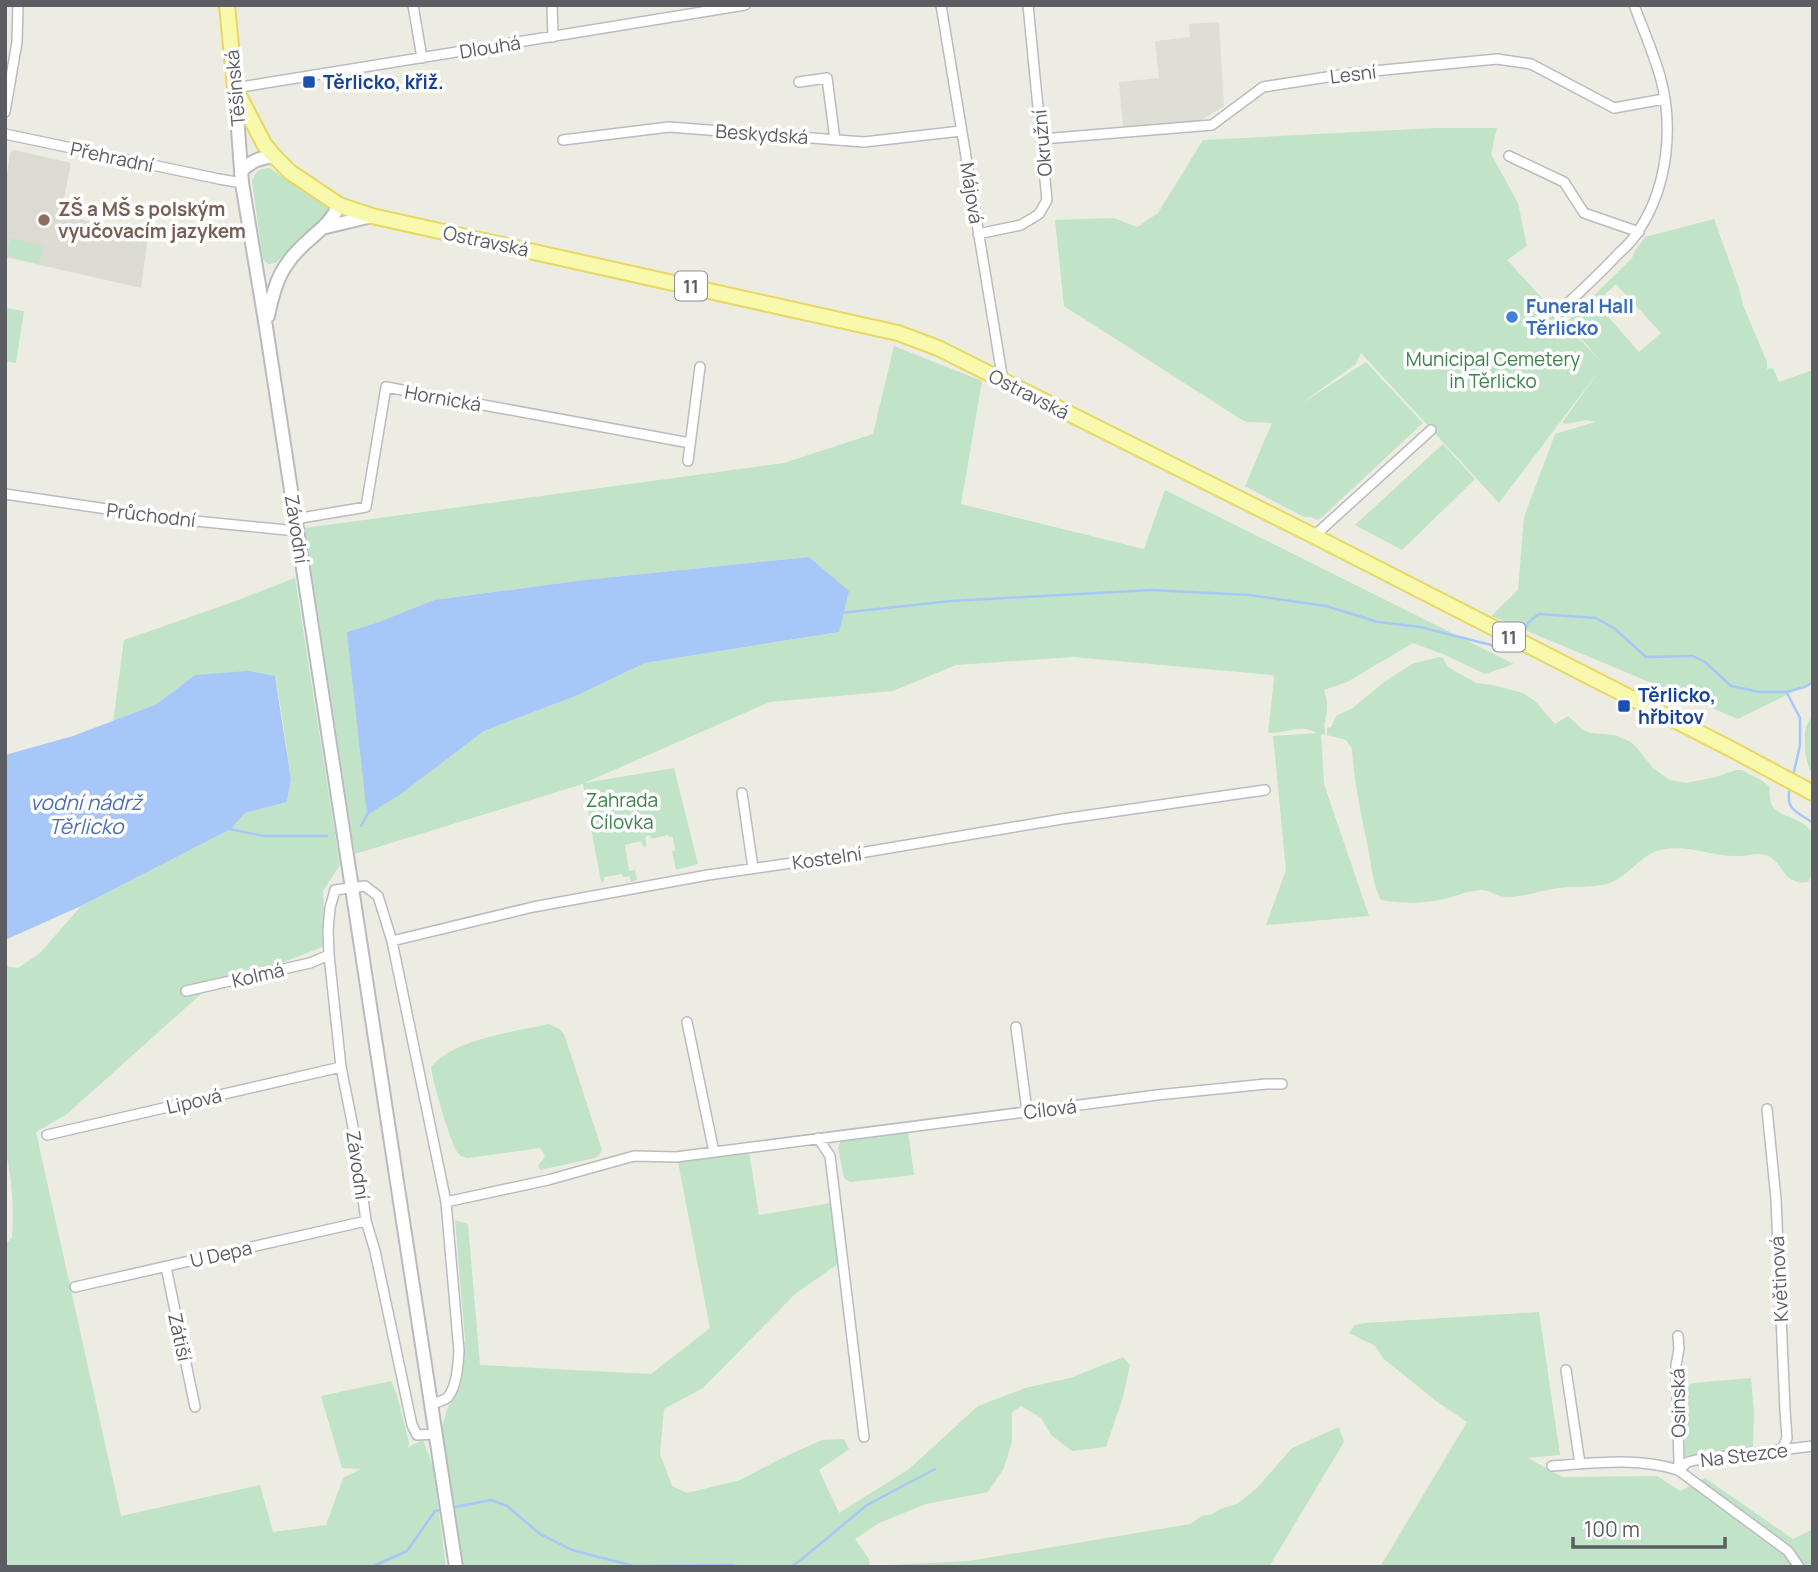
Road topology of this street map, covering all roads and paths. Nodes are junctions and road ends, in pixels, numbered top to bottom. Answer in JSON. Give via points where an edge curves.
{"nodes":[{"id":1,"x":19,"y":5,"type":"edge"},
{"id":2,"x":227,"y":5,"type":"edge"},
{"id":3,"x":413,"y":5,"type":"edge"},
{"id":4,"x":552,"y":5,"type":"edge"},
{"id":5,"x":746,"y":5,"type":"edge"},
{"id":6,"x":941,"y":5,"type":"edge"},
{"id":7,"x":1028,"y":5,"type":"edge"},
{"id":8,"x":1634,"y":5,"type":"edge"},
{"id":9,"x":553,"y":37,"type":"junction"},
{"id":10,"x":422,"y":58,"type":"junction"},
{"id":11,"x":799,"y":82,"type":"dead end"},
{"id":12,"x":235,"y":88,"type":"junction"},
{"id":13,"x":1664,"y":99,"type":"junction"},
{"id":14,"x":5,"y":112,"type":"edge"},
{"id":15,"x":961,"y":131,"type":"junction"},
{"id":16,"x":5,"y":134,"type":"edge"},
{"id":17,"x":1042,"y":139,"type":"junction"},
{"id":18,"x":562,"y":140,"type":"dead end"},
{"id":19,"x":835,"y":140,"type":"junction"},
{"id":20,"x":274,"y":156,"type":"junction"},
{"id":21,"x":1508,"y":156,"type":"dead end"},
{"id":22,"x":242,"y":177,"type":"junction"},
{"id":23,"x":339,"y":205,"type":"junction"},
{"id":24,"x":372,"y":216,"type":"junction"},
{"id":25,"x":323,"y":229,"type":"junction"},
{"id":26,"x":1639,"y":232,"type":"junction"},
{"id":27,"x":978,"y":234,"type":"junction"},
{"id":28,"x":256,"y":258,"type":"junction"},
{"id":29,"x":282,"y":271,"type":"junction"},
{"id":30,"x":1557,"y":314,"type":"dead end"},
{"id":31,"x":266,"y":327,"type":"junction"},
{"id":32,"x":700,"y":367,"type":"dead end"},
{"id":33,"x":1003,"y":381,"type":"junction"},
{"id":34,"x":1431,"y":430,"type":"dead end"},
{"id":35,"x":690,"y":443,"type":"junction"},
{"id":36,"x":688,"y":461,"type":"dead end"},
{"id":37,"x":5,"y":494,"type":"edge"},
{"id":38,"x":296,"y":525,"type":"junction"},
{"id":39,"x":1314,"y":536,"type":"junction"},
{"id":40,"x":1265,"y":790,"type":"dead end"},
{"id":41,"x":742,"y":793,"type":"dead end"},
{"id":42,"x":1813,"y":793,"type":"edge"},
{"id":43,"x":753,"y":868,"type":"junction"},
{"id":44,"x":352,"y":887,"type":"junction"},
{"id":45,"x":392,"y":941,"type":"junction"},
{"id":46,"x":329,"y":955,"type":"junction"},
{"id":47,"x":186,"y":991,"type":"dead end"},
{"id":48,"x":687,"y":1022,"type":"dead end"},
{"id":49,"x":1016,"y":1027,"type":"dead end"},
{"id":50,"x":341,"y":1067,"type":"junction"},
{"id":51,"x":1282,"y":1084,"type":"dead end"},
{"id":52,"x":1767,"y":1109,"type":"dead end"},
{"id":53,"x":1027,"y":1111,"type":"junction"},
{"id":54,"x":47,"y":1135,"type":"dead end"},
{"id":55,"x":818,"y":1138,"type":"junction"},
{"id":56,"x":714,"y":1152,"type":"junction"},
{"id":57,"x":446,"y":1202,"type":"junction"},
{"id":58,"x":366,"y":1220,"type":"junction"},
{"id":59,"x":166,"y":1267,"type":"junction"},
{"id":60,"x":75,"y":1287,"type":"dead end"},
{"id":61,"x":1678,"y":1336,"type":"dead end"},
{"id":62,"x":1566,"y":1370,"type":"dead end"},
{"id":63,"x":432,"y":1404,"type":"junction"},
{"id":64,"x":195,"y":1407,"type":"dead end"},
{"id":65,"x":436,"y":1434,"type":"junction"},
{"id":66,"x":864,"y":1437,"type":"dead end"},
{"id":67,"x":1813,"y":1446,"type":"edge"},
{"id":68,"x":1782,"y":1450,"type":"junction"},
{"id":69,"x":1580,"y":1464,"type":"junction"},
{"id":70,"x":1552,"y":1466,"type":"dead end"},
{"id":71,"x":1678,"y":1470,"type":"junction"},
{"id":72,"x":457,"y":1567,"type":"edge"},
{"id":73,"x":1799,"y":1567,"type":"edge"}],
"edges":[{"from":1,"to":14,"type":"street"},
{"from":2,"to":12,"type":"main road","name":"Těšínská","number":"11"},
{"from":3,"to":10,"type":"street"},
{"from":4,"to":9,"type":"street"},
{"from":5,"to":9,"type":"street","name":"Dlouhá"},
{"from":6,"to":15,"type":"street","name":"Májová"},
{"from":7,"to":17,"type":"street","name":"Okružní"},
{"from":8,"to":13,"type":"street"},
{"from":9,"to":10,"type":"street","name":"Dlouhá"},
{"from":10,"to":12,"type":"street","name":"Dlouhá"},
{"from":11,"to":19,"type":"street","via":[[827,78]]},
{"from":12,"to":20,"type":"main road","name":"Ostravská","number":"11"},
{"from":12,"to":22,"type":"main road","name":"Těšínská"},
{"from":13,"to":17,"type":"street","name":"Lesní","via":[[1614,108],[1531,64],[1497,59],[1353,72],[1263,87],[1212,125]]},
{"from":13,"to":26,"type":"street","via":[[1667,138],[1662,176]]},
{"from":15,"to":19,"type":"street","name":"Beskydská","via":[[864,142]]},
{"from":15,"to":27,"type":"street","name":"Májová"},
{"from":16,"to":22,"type":"street","name":"Přehradní","via":[[219,179]]},
{"from":17,"to":27,"type":"street","name":"Okružní","via":[[1047,200],[1039,214],[1021,225]]},
{"from":18,"to":19,"type":"street","name":"Beskydská","via":[[669,127]]},
{"from":20,"to":22,"type":"main road","via":[[249,163]]},
{"from":20,"to":23,"type":"main road","name":"Ostravská","number":"11","via":[[290,173]]},
{"from":21,"to":26,"type":"street","via":[[1564,182],[1584,213]]},
{"from":22,"to":28,"type":"main road","name":"Závodní"},
{"from":23,"to":24,"type":"main road","name":"Ostravská","number":"11"},
{"from":23,"to":25,"type":"main road"},
{"from":24,"to":25,"type":"main road"},
{"from":24,"to":33,"type":"main road","name":"Ostravská","number":"11","via":[[898,332]]},
{"from":25,"to":29,"type":"main road"},
{"from":26,"to":30,"type":"street"},
{"from":27,"to":33,"type":"street","name":"Májová"},
{"from":28,"to":29,"type":"main road","via":[[264,270]]},
{"from":28,"to":31,"type":"main road","name":"Závodní"},
{"from":29,"to":31,"type":"main road"},
{"from":31,"to":38,"type":"main road","name":"Závodní"},
{"from":32,"to":35,"type":"street"},
{"from":33,"to":39,"type":"main road","name":"Ostravská","number":"11"},
{"from":34,"to":39,"type":"street"},
{"from":35,"to":36,"type":"street"},
{"from":35,"to":38,"type":"street","name":"Hornická","via":[[386,387],[366,507]]},
{"from":37,"to":38,"type":"street","name":"Průchodní","via":[[175,519]]},
{"from":38,"to":44,"type":"main road","name":"Závodní"},
{"from":39,"to":42,"type":"main road","name":"Ostravská","number":"11"},
{"from":40,"to":43,"type":"street","name":"Kostelní"},
{"from":41,"to":43,"type":"street"},
{"from":43,"to":45,"type":"street","name":"Kostelní","via":[[533,907]]},
{"from":44,"to":45,"type":"street","via":[[365,887],[378,896]]},
{"from":44,"to":46,"type":"street","name":"Závodní","via":[[335,890]]},
{"from":44,"to":63,"type":"main road","name":"Závodní"},
{"from":45,"to":57,"type":"street"},
{"from":46,"to":47,"type":"street","name":"Kolmá"},
{"from":46,"to":50,"type":"street","name":"Závodní"},
{"from":48,"to":56,"type":"street"},
{"from":49,"to":53,"type":"street"},
{"from":50,"to":54,"type":"street","name":"Lipová"},
{"from":50,"to":58,"type":"street","name":"Závodní"},
{"from":51,"to":53,"type":"street","name":"Cílová"},
{"from":52,"to":68,"type":"street","name":"Květinová","via":[[1776,1199],[1787,1438]]},
{"from":53,"to":55,"type":"street","name":"Cílová"},
{"from":55,"to":56,"type":"street","name":"Cílová"},
{"from":55,"to":66,"type":"street","via":[[830,1156]]},
{"from":56,"to":57,"type":"street","name":"Cílová","via":[[634,1156]]},
{"from":57,"to":63,"type":"street","via":[[457,1374],[446,1399]]},
{"from":58,"to":59,"type":"street","name":"U Depa"},
{"from":58,"to":65,"type":"street","name":"Závodní","via":[[412,1425],[417,1435]]},
{"from":59,"to":60,"type":"street","name":"U Depa"},
{"from":59,"to":64,"type":"street","name":"Zátiší"},
{"from":61,"to":71,"type":"street","name":"Osinská"},
{"from":62,"to":69,"type":"street"},
{"from":63,"to":65,"type":"main road","name":"Závodní"},
{"from":65,"to":72,"type":"main road","name":"Závodní"},
{"from":67,"to":68,"type":"street","name":"Na Stezce"},
{"from":68,"to":71,"type":"street","name":"Na Stezce","via":[[1696,1460]]},
{"from":69,"to":70,"type":"street","name":"Na Stezce"},
{"from":69,"to":71,"type":"street","name":"Na Stezce","via":[[1639,1462]]},
{"from":71,"to":73,"type":"street","name":"Na Stezce","via":[[1788,1550]]}]}
